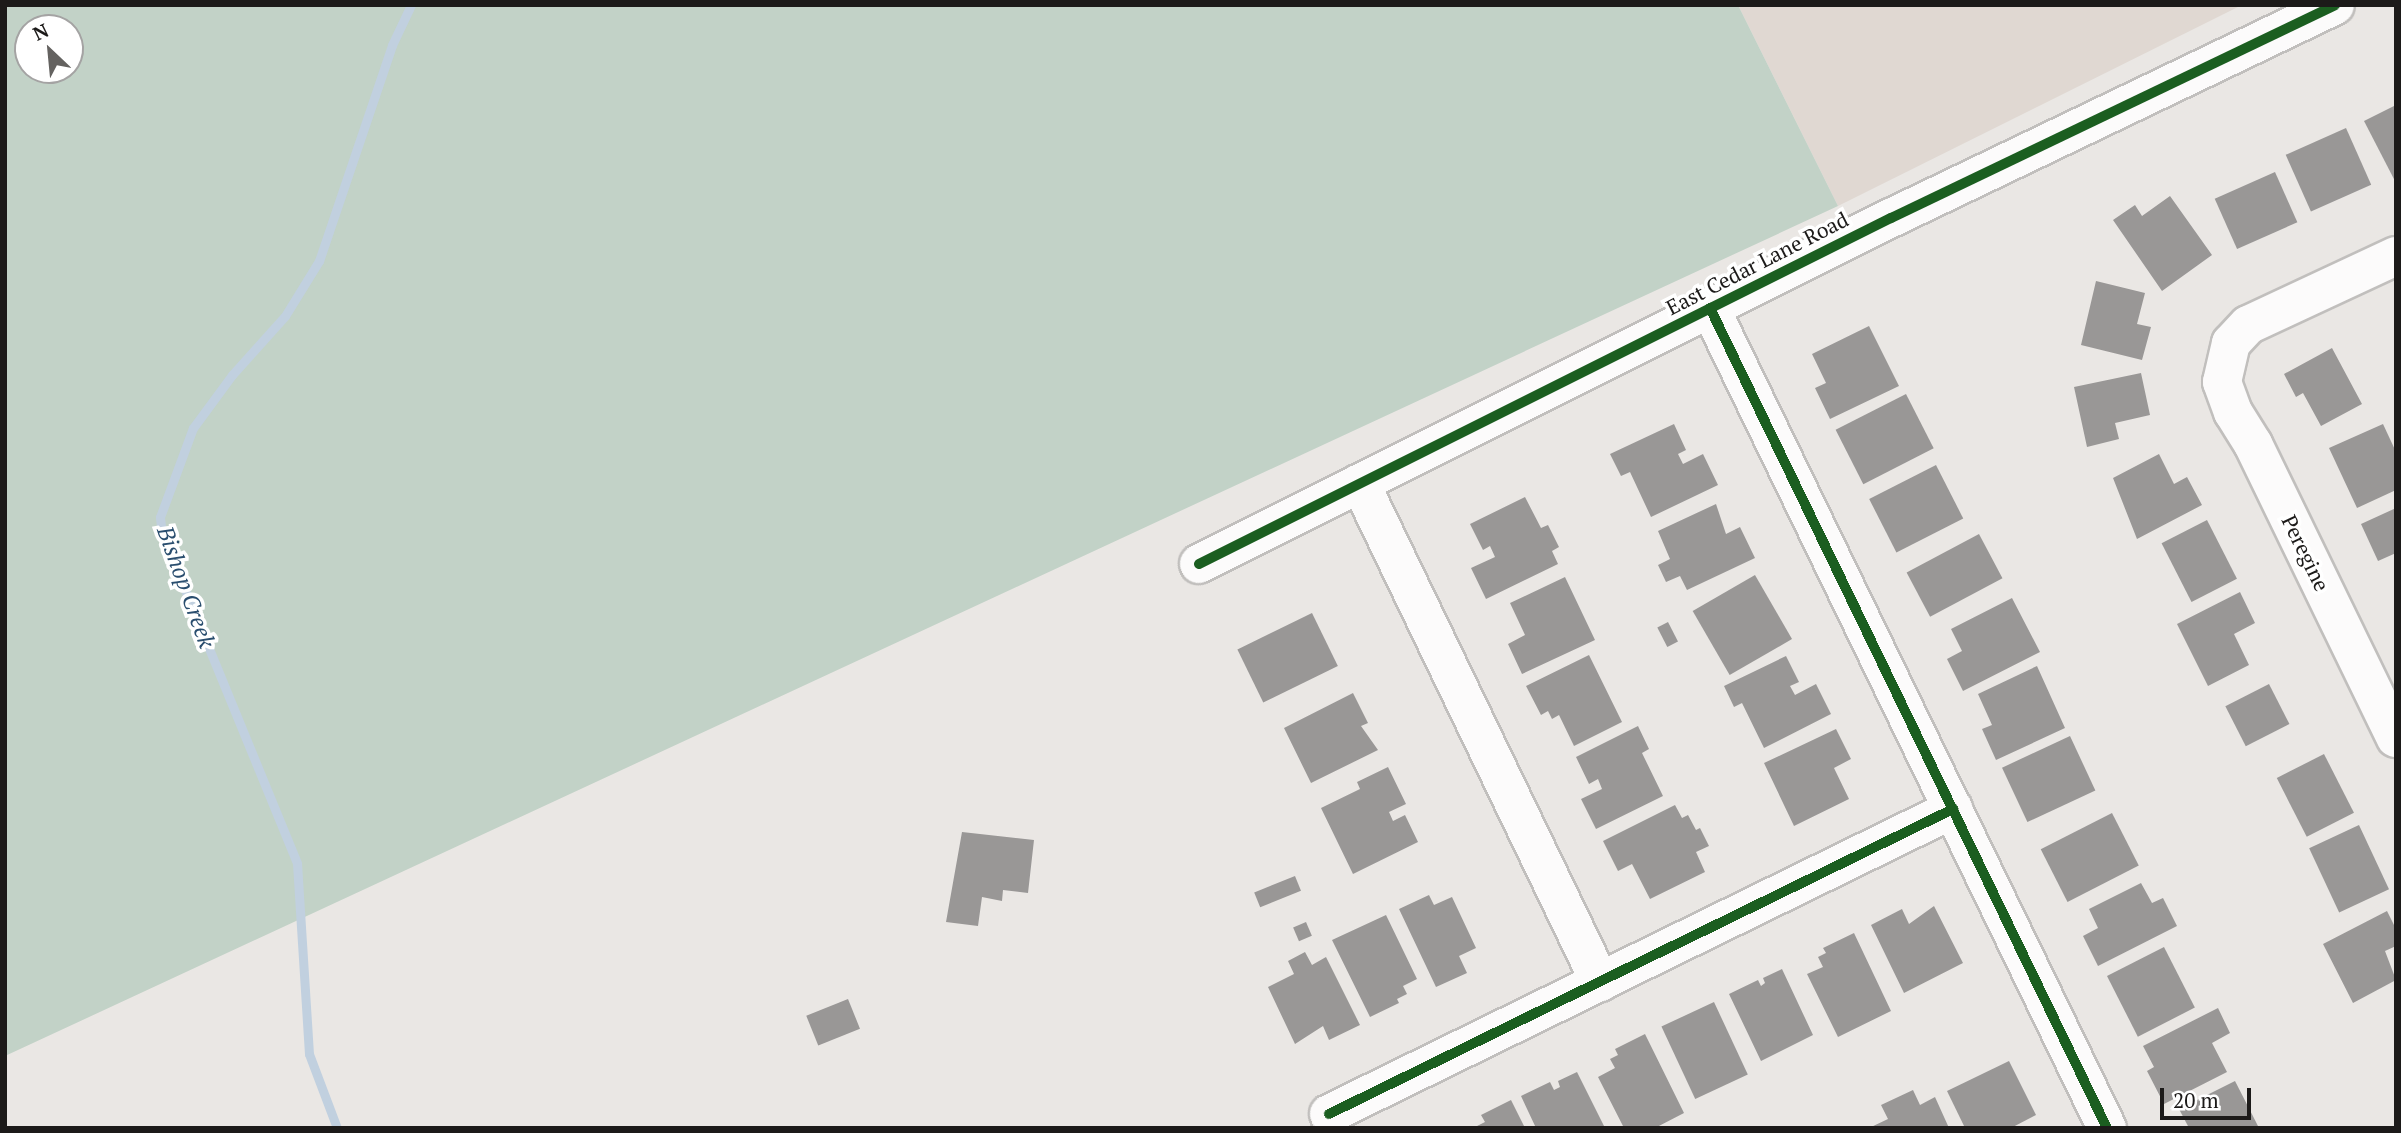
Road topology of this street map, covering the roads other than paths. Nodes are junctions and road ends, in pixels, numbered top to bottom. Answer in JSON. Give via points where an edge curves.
{"nodes":[{"id":1,"x":2335,"y":5,"type":"edge"},
{"id":2,"x":2270,"y":19,"type":"edge"},
{"id":3,"x":2396,"y":256,"type":"edge"},
{"id":4,"x":1710,"y":308,"type":"junction"},
{"id":5,"x":1360,"y":483,"type":"junction"},
{"id":6,"x":1199,"y":564,"type":"dead end"},
{"id":7,"x":2396,"y":738,"type":"edge"},
{"id":8,"x":1953,"y":809,"type":"junction"},
{"id":9,"x":1600,"y":982,"type":"junction"},
{"id":10,"x":1329,"y":1114,"type":"dead end"},
{"id":11,"x":2107,"y":1128,"type":"edge"}],
"edges":[{"from":1,"to":2,"type":"street","name":"East Cedar Lane Road"},
{"from":2,"to":4,"type":"street","name":"East Cedar Lane Road"},
{"from":3,"to":7,"type":"street","name":"Peregine","via":[[2248,325],[2231,343],[2222,382]]},
{"from":4,"to":5,"type":"street","name":"East Cedar Lane Road"},
{"from":4,"to":8,"type":"street"},
{"from":5,"to":6,"type":"street","name":"East Cedar Lane Road"},
{"from":5,"to":9,"type":"street"},
{"from":8,"to":9,"type":"street"},
{"from":8,"to":11,"type":"street"},
{"from":9,"to":10,"type":"street"}]}
